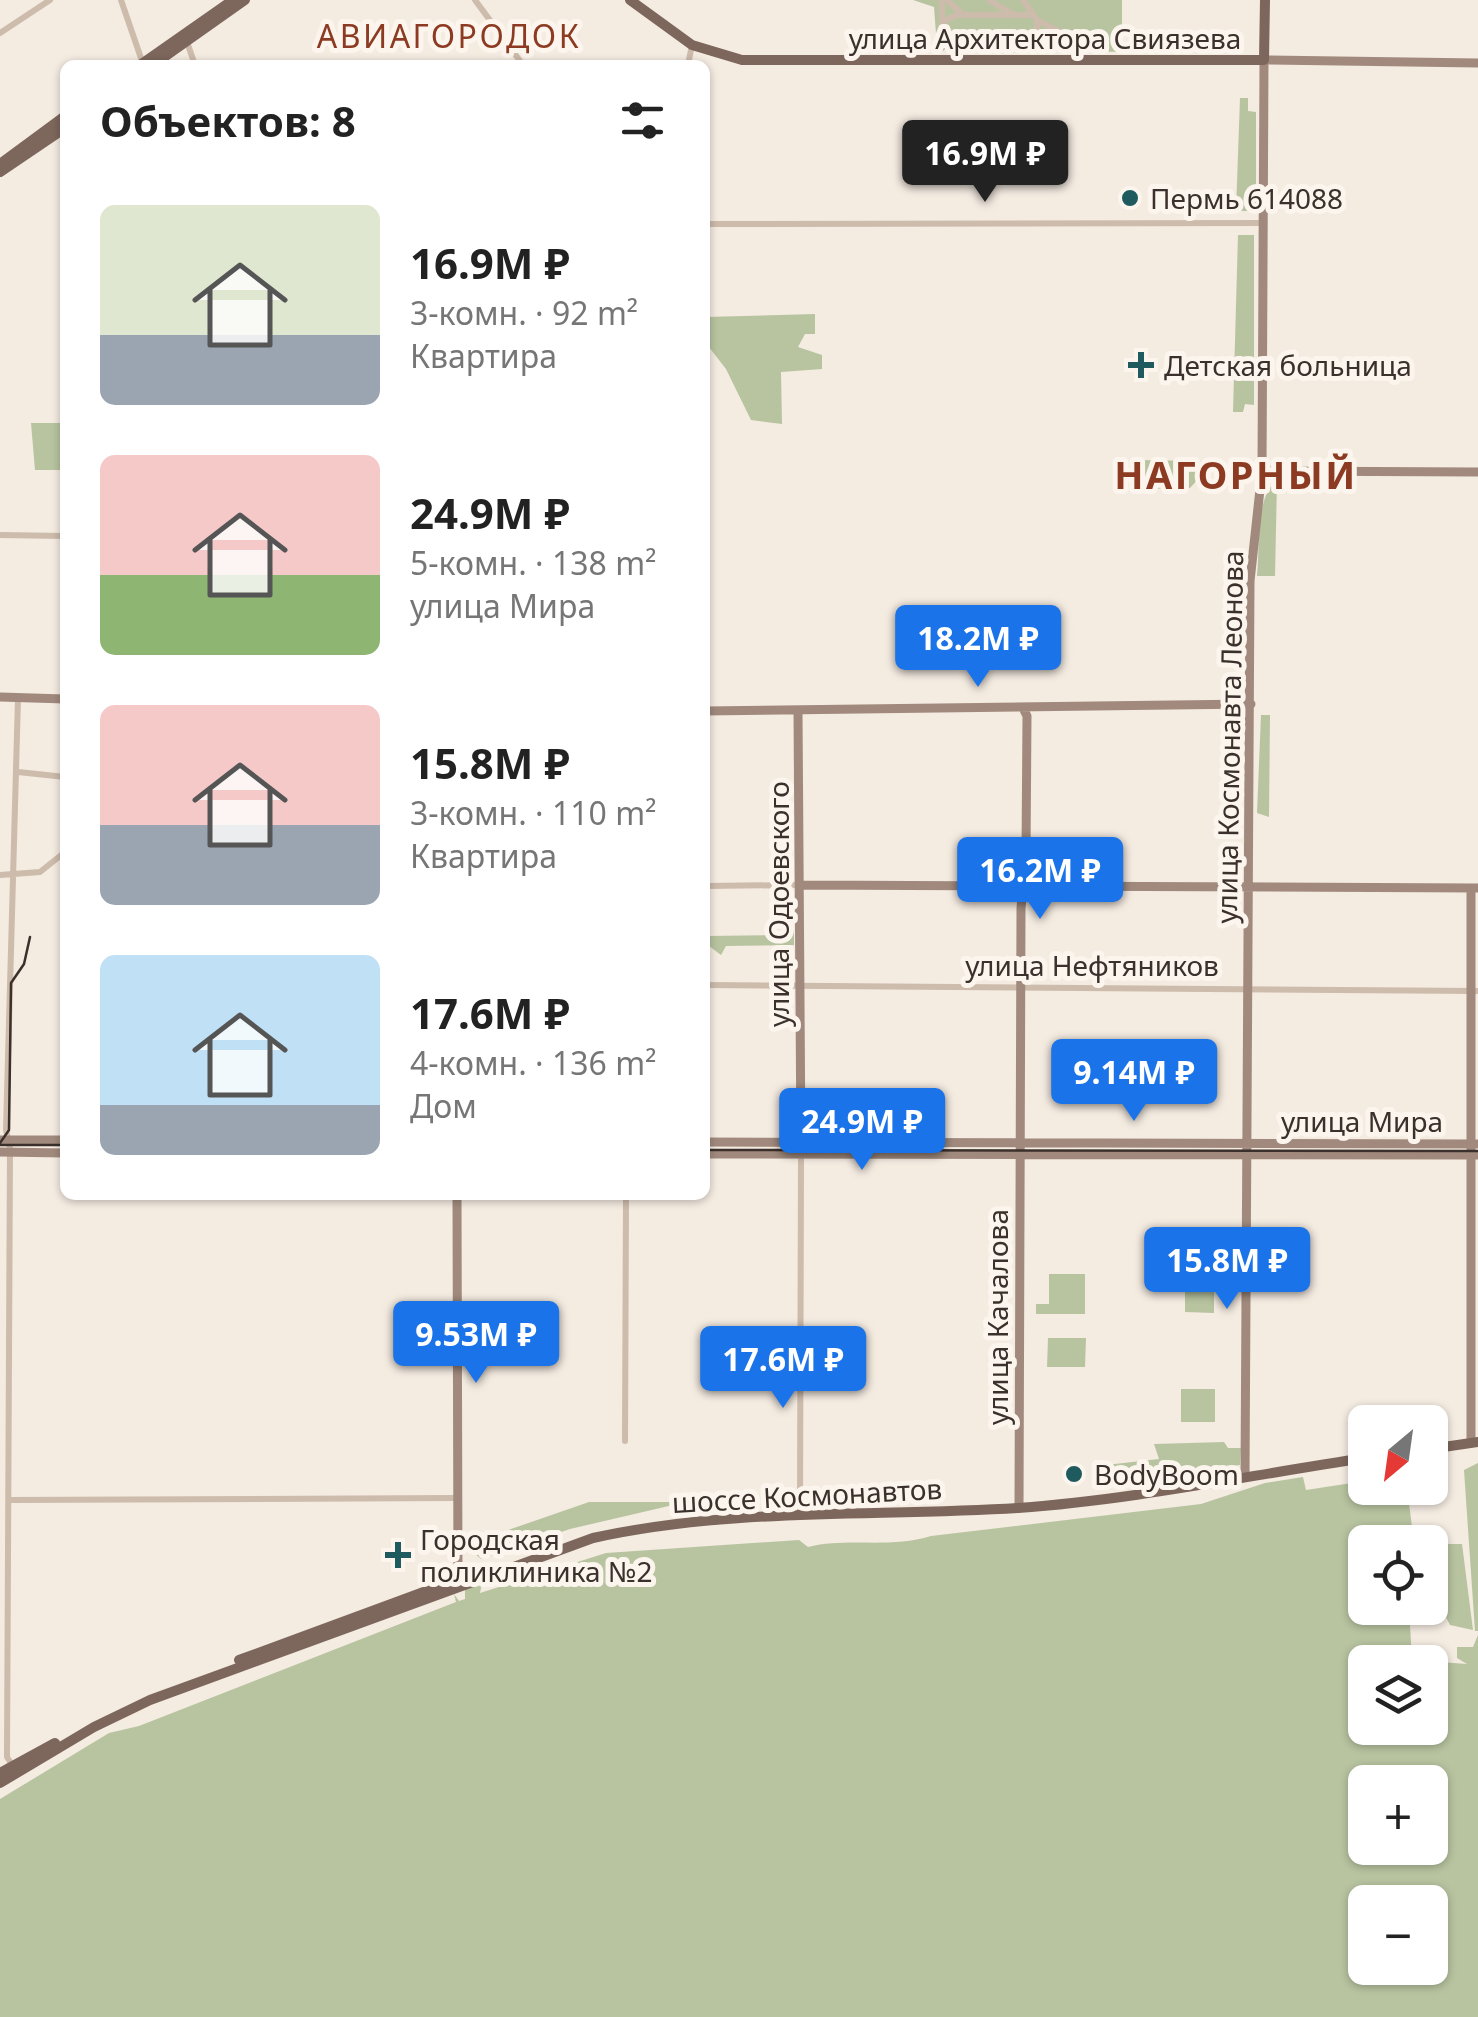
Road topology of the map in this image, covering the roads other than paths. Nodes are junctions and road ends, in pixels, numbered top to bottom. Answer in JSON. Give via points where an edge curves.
{"nodes":[{"id":1,"x":50,"y":0,"type":"edge"},
{"id":2,"x":121,"y":0,"type":"edge"},
{"id":3,"x":234,"y":0,"type":"edge"},
{"id":4,"x":244,"y":0,"type":"edge"},
{"id":5,"x":475,"y":0,"type":"edge"},
{"id":6,"x":630,"y":0,"type":"edge"},
{"id":7,"x":945,"y":0,"type":"edge"},
{"id":8,"x":990,"y":0,"type":"edge"},
{"id":9,"x":1023,"y":0,"type":"edge"},
{"id":10,"x":1265,"y":0,"type":"edge"},
{"id":11,"x":966,"y":15,"type":"junction"},
{"id":12,"x":1014,"y":15,"type":"junction"},
{"id":13,"x":1034,"y":18,"type":"junction"},
{"id":14,"x":943,"y":22,"type":"junction"},
{"id":15,"x":0,"y":33,"type":"edge"},
{"id":16,"x":186,"y":42,"type":"junction"},
{"id":17,"x":692,"y":46,"type":"junction"},
{"id":18,"x":1037,"y":47,"type":"dead end"},
{"id":19,"x":1089,"y":47,"type":"dead end"},
{"id":20,"x":942,"y":48,"type":"dead end"},
{"id":21,"x":143,"y":60,"type":"edge"},
{"id":22,"x":152,"y":60,"type":"edge"},
{"id":23,"x":154,"y":60,"type":"edge"},
{"id":24,"x":193,"y":60,"type":"edge"},
{"id":25,"x":519,"y":60,"type":"edge"},
{"id":26,"x":689,"y":60,"type":"edge"},
{"id":27,"x":1264,"y":60,"type":"junction"},
{"id":28,"x":1478,"y":62,"type":"edge"},
{"id":29,"x":60,"y":120,"type":"edge"},
{"id":30,"x":60,"y":131,"type":"edge"},
{"id":31,"x":0,"y":164,"type":"edge"},
{"id":32,"x":0,"y":172,"type":"edge"},
{"id":33,"x":1263,"y":223,"type":"junction"},
{"id":34,"x":710,"y":224,"type":"edge"},
{"id":35,"x":1262,"y":471,"type":"junction"},
{"id":36,"x":1478,"y":472,"type":"edge"},
{"id":37,"x":0,"y":535,"type":"edge"},
{"id":38,"x":60,"y":536,"type":"edge"},
{"id":39,"x":0,"y":697,"type":"edge"},
{"id":40,"x":18,"y":698,"type":"junction"},
{"id":41,"x":60,"y":699,"type":"edge"},
{"id":42,"x":1251,"y":704,"type":"junction"},
{"id":43,"x":1022,"y":708,"type":"junction"},
{"id":44,"x":710,"y":711,"type":"edge"},
{"id":45,"x":798,"y":712,"type":"junction"},
{"id":46,"x":18,"y":772,"type":"junction"},
{"id":47,"x":60,"y":776,"type":"edge"},
{"id":48,"x":60,"y":857,"type":"edge"},
{"id":49,"x":0,"y":875,"type":"edge"},
{"id":50,"x":16,"y":876,"type":"junction"},
{"id":51,"x":801,"y":885,"type":"junction"},
{"id":52,"x":710,"y":886,"type":"edge"},
{"id":53,"x":1023,"y":887,"type":"junction"},
{"id":54,"x":1475,"y":888,"type":"edge"},
{"id":55,"x":1250,"y":889,"type":"junction"},
{"id":56,"x":4,"y":981,"type":"edge"},
{"id":57,"x":710,"y":985,"type":"edge"},
{"id":58,"x":803,"y":985,"type":"junction"},
{"id":59,"x":1021,"y":988,"type":"junction"},
{"id":60,"x":1249,"y":988,"type":"junction"},
{"id":61,"x":1474,"y":992,"type":"edge"},
{"id":62,"x":4,"y":1140,"type":"edge"},
{"id":63,"x":60,"y":1140,"type":"edge"},
{"id":64,"x":710,"y":1142,"type":"edge"},
{"id":65,"x":802,"y":1148,"type":"junction"},
{"id":66,"x":1020,"y":1149,"type":"junction"},
{"id":67,"x":1248,"y":1149,"type":"junction"},
{"id":68,"x":1473,"y":1150,"type":"edge"},
{"id":69,"x":5,"y":1152,"type":"edge"},
{"id":70,"x":60,"y":1152,"type":"edge"},
{"id":71,"x":710,"y":1154,"type":"edge"},
{"id":72,"x":457,"y":1200,"type":"edge"},
{"id":73,"x":626,"y":1200,"type":"edge"},
{"id":74,"x":0,"y":1352,"type":"edge"},
{"id":75,"x":10,"y":1352,"type":"junction"},
{"id":76,"x":1474,"y":1440,"type":"edge"},
{"id":77,"x":625,"y":1441,"type":"dead end"},
{"id":78,"x":1448,"y":1444,"type":"edge"},
{"id":79,"x":1348,"y":1458,"type":"edge"},
{"id":80,"x":1244,"y":1473,"type":"junction"},
{"id":81,"x":455,"y":1498,"type":"junction"},
{"id":82,"x":10,"y":1500,"type":"junction"},
{"id":83,"x":1019,"y":1505,"type":"junction"},
{"id":84,"x":800,"y":1512,"type":"junction"},
{"id":85,"x":5,"y":1554,"type":"edge"},
{"id":86,"x":458,"y":1583,"type":"junction"},
{"id":87,"x":9,"y":1695,"type":"junction"},
{"id":88,"x":0,"y":1700,"type":"edge"},
{"id":89,"x":15,"y":1769,"type":"junction"},
{"id":90,"x":0,"y":1773,"type":"edge"},
{"id":91,"x":0,"y":1783,"type":"edge"}],
"edges":[{"from":1,"to":15,"type":"street"},
{"from":2,"to":21,"type":"street"},
{"from":3,"to":22,"type":"main road"},
{"from":4,"to":16,"type":"main road"},
{"from":5,"to":25,"type":"street"},
{"from":6,"to":17,"type":"main road","name":"улица Архитектора Свиязева"},
{"from":7,"to":11,"type":"street"},
{"from":7,"to":14,"type":"street"},
{"from":8,"to":12,"type":"street"},
{"from":9,"to":13,"type":"street"},
{"from":10,"to":27,"type":"main road","name":"улица Космонавта Леонова"},
{"from":11,"to":12,"type":"street"},
{"from":11,"to":14,"type":"street"},
{"from":12,"to":13,"type":"street"},
{"from":13,"to":18,"type":"street"},
{"from":13,"to":19,"type":"street"},
{"from":14,"to":20,"type":"street"},
{"from":16,"to":23,"type":"main road"},
{"from":16,"to":24,"type":"street"},
{"from":17,"to":26,"type":"street"},
{"from":17,"to":27,"type":"main road","name":"улица Архитектора Свиязева","via":[[742,60]]},
{"from":27,"to":28,"type":"main road","name":"улица Архитектора Свиязева"},
{"from":27,"to":33,"type":"main road","name":"улица Космонавта Леонова"},
{"from":29,"to":31,"type":"main road"},
{"from":30,"to":32,"type":"main road"},
{"from":33,"to":34,"type":"street"},
{"from":33,"to":35,"type":"main road","name":"улица Космонавта Леонова"},
{"from":35,"to":36,"type":"main road"},
{"from":35,"to":42,"type":"main road","name":"улица Космонавта Леонова","via":[[1251,566]]},
{"from":37,"to":38,"type":"street"},
{"from":39,"to":40,"type":"main road"},
{"from":40,"to":41,"type":"main road"},
{"from":40,"to":46,"type":"street"},
{"from":42,"to":43,"type":"main road"},
{"from":42,"to":55,"type":"main road","name":"улица Космонавта Леонова"},
{"from":43,"to":45,"type":"main road"},
{"from":43,"to":53,"type":"main road","name":"улица Качалова"},
{"from":44,"to":45,"type":"main road"},
{"from":45,"to":51,"type":"main road","name":"улица Одоевского"},
{"from":46,"to":47,"type":"street"},
{"from":46,"to":50,"type":"street"},
{"from":48,"to":50,"type":"street","via":[[48,869]]},
{"from":49,"to":50,"type":"street"},
{"from":50,"to":56,"type":"street"},
{"from":51,"to":52,"type":"street"},
{"from":51,"to":53,"type":"main road"},
{"from":51,"to":58,"type":"main road","name":"улица Одоевского"},
{"from":53,"to":55,"type":"main road"},
{"from":53,"to":59,"type":"main road","name":"улица Качалова"},
{"from":54,"to":55,"type":"main road"},
{"from":54,"to":61,"type":"main road"},
{"from":55,"to":60,"type":"main road","name":"улица Космонавта Леонова"},
{"from":56,"to":62,"type":"street"},
{"from":57,"to":58,"type":"street","name":"улица Нефтяников"},
{"from":58,"to":59,"type":"street","name":"улица Нефтяников"},
{"from":58,"to":65,"type":"main road","name":"улица Одоевского"},
{"from":59,"to":60,"type":"street","name":"улица Нефтяников"},
{"from":59,"to":66,"type":"main road","name":"улица Качалова"},
{"from":60,"to":61,"type":"street","name":"улица Нефтяников"},
{"from":60,"to":67,"type":"main road","name":"улица Космонавта Леонова"},
{"from":61,"to":68,"type":"main road"},
{"from":62,"to":63,"type":"main road"},
{"from":62,"to":69,"type":"street"},
{"from":64,"to":65,"type":"main road","name":"улица Мира"},
{"from":65,"to":66,"type":"main road","name":"улица Мира"},
{"from":65,"to":71,"type":"main road","name":"улица Мира"},
{"from":65,"to":84,"type":"street","name":"улица Одоевского"},
{"from":66,"to":67,"type":"main road","name":"улица Мира"},
{"from":66,"to":83,"type":"main road","name":"улица Качалова"},
{"from":67,"to":68,"type":"main road","name":"улица Мира"},
{"from":67,"to":80,"type":"main road","name":"улица Космонавта Леонова"},
{"from":68,"to":76,"type":"main road"},
{"from":69,"to":70,"type":"main road"},
{"from":69,"to":75,"type":"street"},
{"from":72,"to":81,"type":"main road"},
{"from":73,"to":77,"type":"street"},
{"from":74,"to":75,"type":"street"},
{"from":75,"to":82,"type":"street"},
{"from":76,"to":78,"type":"main road"},
{"from":79,"to":80,"type":"main road","name":"шоссе Космонавтов"},
{"from":80,"to":83,"type":"main road","name":"шоссе Космонавтов"},
{"from":81,"to":82,"type":"street"},
{"from":81,"to":86,"type":"main road"},
{"from":82,"to":85,"type":"street"},
{"from":83,"to":84,"type":"main road","name":"шоссе Космонавтов"},
{"from":84,"to":86,"type":"main road","name":"шоссе Космонавтов","via":[[634,1529]]},
{"from":85,"to":87,"type":"street"},
{"from":86,"to":89,"type":"main road","name":"шоссе Космонавтов","via":[[150,1700]]},
{"from":87,"to":88,"type":"street"},
{"from":87,"to":89,"type":"street","via":[[8,1757]]},
{"from":89,"to":90,"type":"main road","name":"шоссе Космонавтов"},
{"from":89,"to":91,"type":"main road","name":"шоссе Космонавтов"}]}
